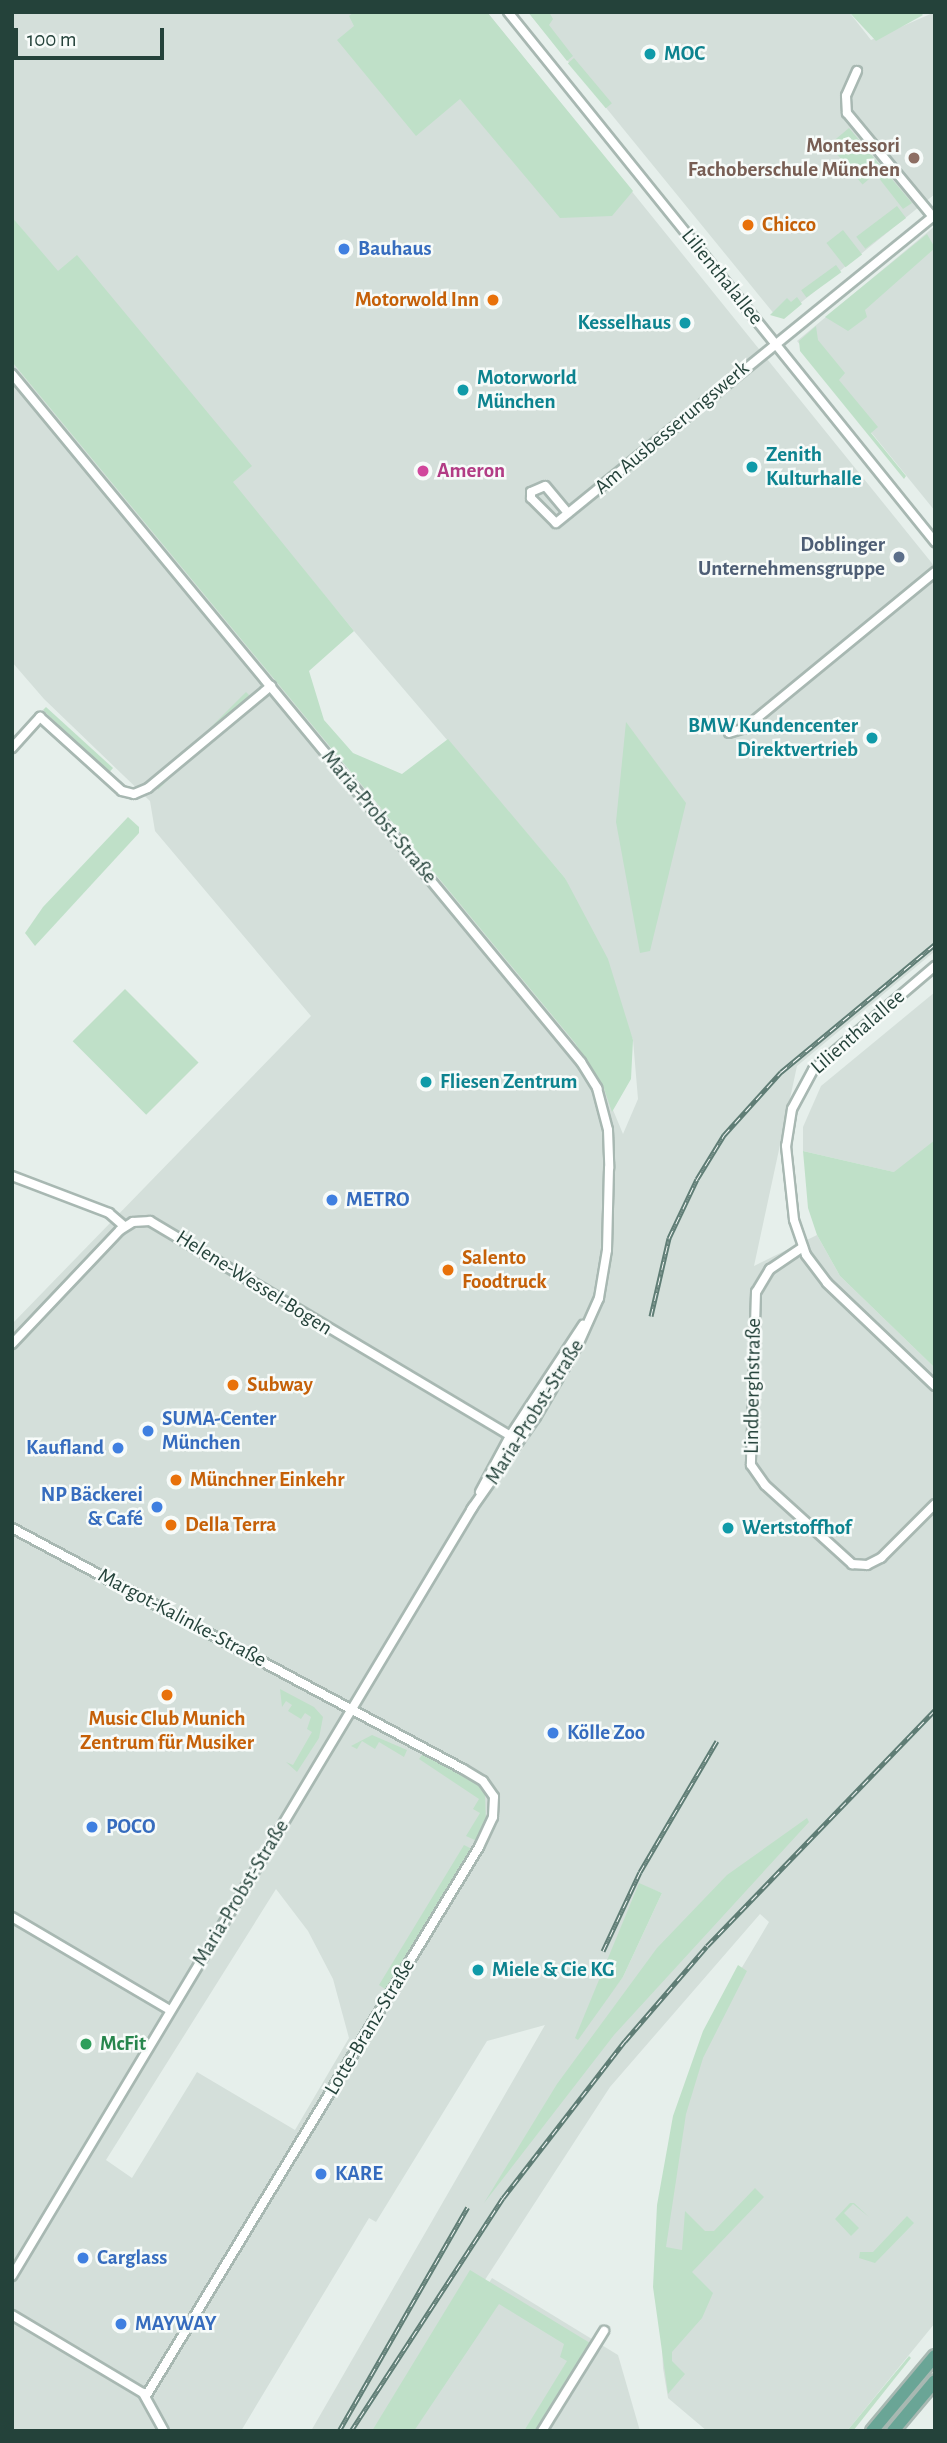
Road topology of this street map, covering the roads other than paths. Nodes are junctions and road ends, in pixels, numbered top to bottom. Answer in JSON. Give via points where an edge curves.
{"nodes":[{"id":1,"x":508,"y":12,"type":"edge"},
{"id":2,"x":857,"y":71,"type":"dead end"},
{"id":3,"x":934,"y":216,"type":"edge"},
{"id":4,"x":775,"y":343,"type":"junction"},
{"id":5,"x":12,"y":374,"type":"edge"},
{"id":6,"x":568,"y":513,"type":"junction"},
{"id":7,"x":935,"y":542,"type":"edge"},
{"id":8,"x":935,"y":572,"type":"edge"},
{"id":9,"x":271,"y":686,"type":"junction"},
{"id":10,"x":729,"y":733,"type":"dead end"},
{"id":11,"x":12,"y":748,"type":"edge"},
{"id":12,"x":935,"y":966,"type":"edge"},
{"id":13,"x":12,"y":1176,"type":"edge"},
{"id":14,"x":124,"y":1226,"type":"junction"},
{"id":15,"x":803,"y":1247,"type":"junction"},
{"id":16,"x":594,"y":1311,"type":"junction"},
{"id":17,"x":12,"y":1344,"type":"edge"},
{"id":18,"x":935,"y":1386,"type":"edge"},
{"id":19,"x":510,"y":1436,"type":"junction"},
{"id":20,"x":520,"y":1442,"type":"junction"},
{"id":21,"x":935,"y":1504,"type":"edge"},
{"id":22,"x":471,"y":1510,"type":"junction"},
{"id":23,"x":12,"y":1528,"type":"edge"},
{"id":24,"x":352,"y":1710,"type":"junction"},
{"id":25,"x":12,"y":1917,"type":"edge"},
{"id":26,"x":170,"y":2010,"type":"junction"},
{"id":27,"x":12,"y":2276,"type":"edge"},
{"id":28,"x":12,"y":2315,"type":"edge"},
{"id":29,"x":604,"y":2331,"type":"dead end"},
{"id":30,"x":935,"y":2356,"type":"edge"},
{"id":31,"x":935,"y":2381,"type":"edge"},
{"id":32,"x":146,"y":2396,"type":"junction"},
{"id":33,"x":164,"y":2431,"type":"edge"},
{"id":34,"x":542,"y":2431,"type":"edge"},
{"id":35,"x":872,"y":2431,"type":"edge"},
{"id":36,"x":893,"y":2431,"type":"edge"}],
"edges":[{"from":1,"to":4,"type":"street","name":"Lilienthalallee"},
{"from":2,"to":3,"type":"street","via":[[846,96],[847,113]]},
{"from":3,"to":4,"type":"street","name":"Am Ausbesserungswerk"},
{"from":4,"to":6,"type":"street","name":"Am Ausbesserungswerk"},
{"from":4,"to":7,"type":"street","name":"Lilienthalallee"},
{"from":5,"to":9,"type":"street","name":"Maria-Probst-Straße"},
{"from":6,"to":6,"type":"street","name":"Am Ausbesserungswerk","via":[[556,523],[531,498],[538,485],[545,486]]},
{"from":8,"to":10,"type":"street","via":[[745,729]]},
{"from":9,"to":11,"type":"street","via":[[148,788],[134,794],[122,791],[40,717]]},
{"from":9,"to":16,"type":"street","name":"Maria-Probst-Straße","via":[[581,1062],[597,1088],[608,1130],[609,1168],[607,1250]]},
{"from":12,"to":15,"type":"street","name":"Lilienthalallee","via":[[828,1054],[800,1088],[789,1117],[786,1146],[791,1206]]},
{"from":13,"to":14,"type":"street","via":[[109,1213]]},
{"from":14,"to":17,"type":"street"},
{"from":14,"to":19,"type":"street","name":"Helene-Wessel-Bogen","via":[[144,1220],[162,1227]]},
{"from":15,"to":18,"type":"street","name":"Lilienthalallee","via":[[827,1283]]},
{"from":15,"to":21,"type":"street","name":"Lindberghstraße","via":[[769,1269],[756,1292],[751,1465],[765,1485],[839,1557],[852,1564],[867,1565],[881,1558]]},
{"from":16,"to":19,"type":"street","name":"Maria-Probst-Straße"},
{"from":16,"to":20,"type":"street","name":"Maria-Probst-Straße"},
{"from":19,"to":20,"type":"street","name":"Helene-Wessel-Bogen"},
{"from":19,"to":22,"type":"street","name":"Maria-Probst-Straße"},
{"from":20,"to":22,"type":"street","name":"Maria-Probst-Straße"},
{"from":22,"to":24,"type":"street","name":"Maria-Probst-Straße"},
{"from":23,"to":24,"type":"street","name":"Margot-Kalinke-Straße"},
{"from":24,"to":26,"type":"street","name":"Maria-Probst-Straße"},
{"from":24,"to":32,"type":"street","name":"Lotte-Branz-Straße","via":[[483,1781],[494,1797],[494,1817]]},
{"from":25,"to":26,"type":"street"},
{"from":26,"to":27,"type":"street","name":"Maria-Probst-Straße"},
{"from":28,"to":32,"type":"street"},
{"from":29,"to":34,"type":"street"},
{"from":30,"to":35,"type":"main road"},
{"from":31,"to":36,"type":"main road"},
{"from":32,"to":33,"type":"street"}]}
